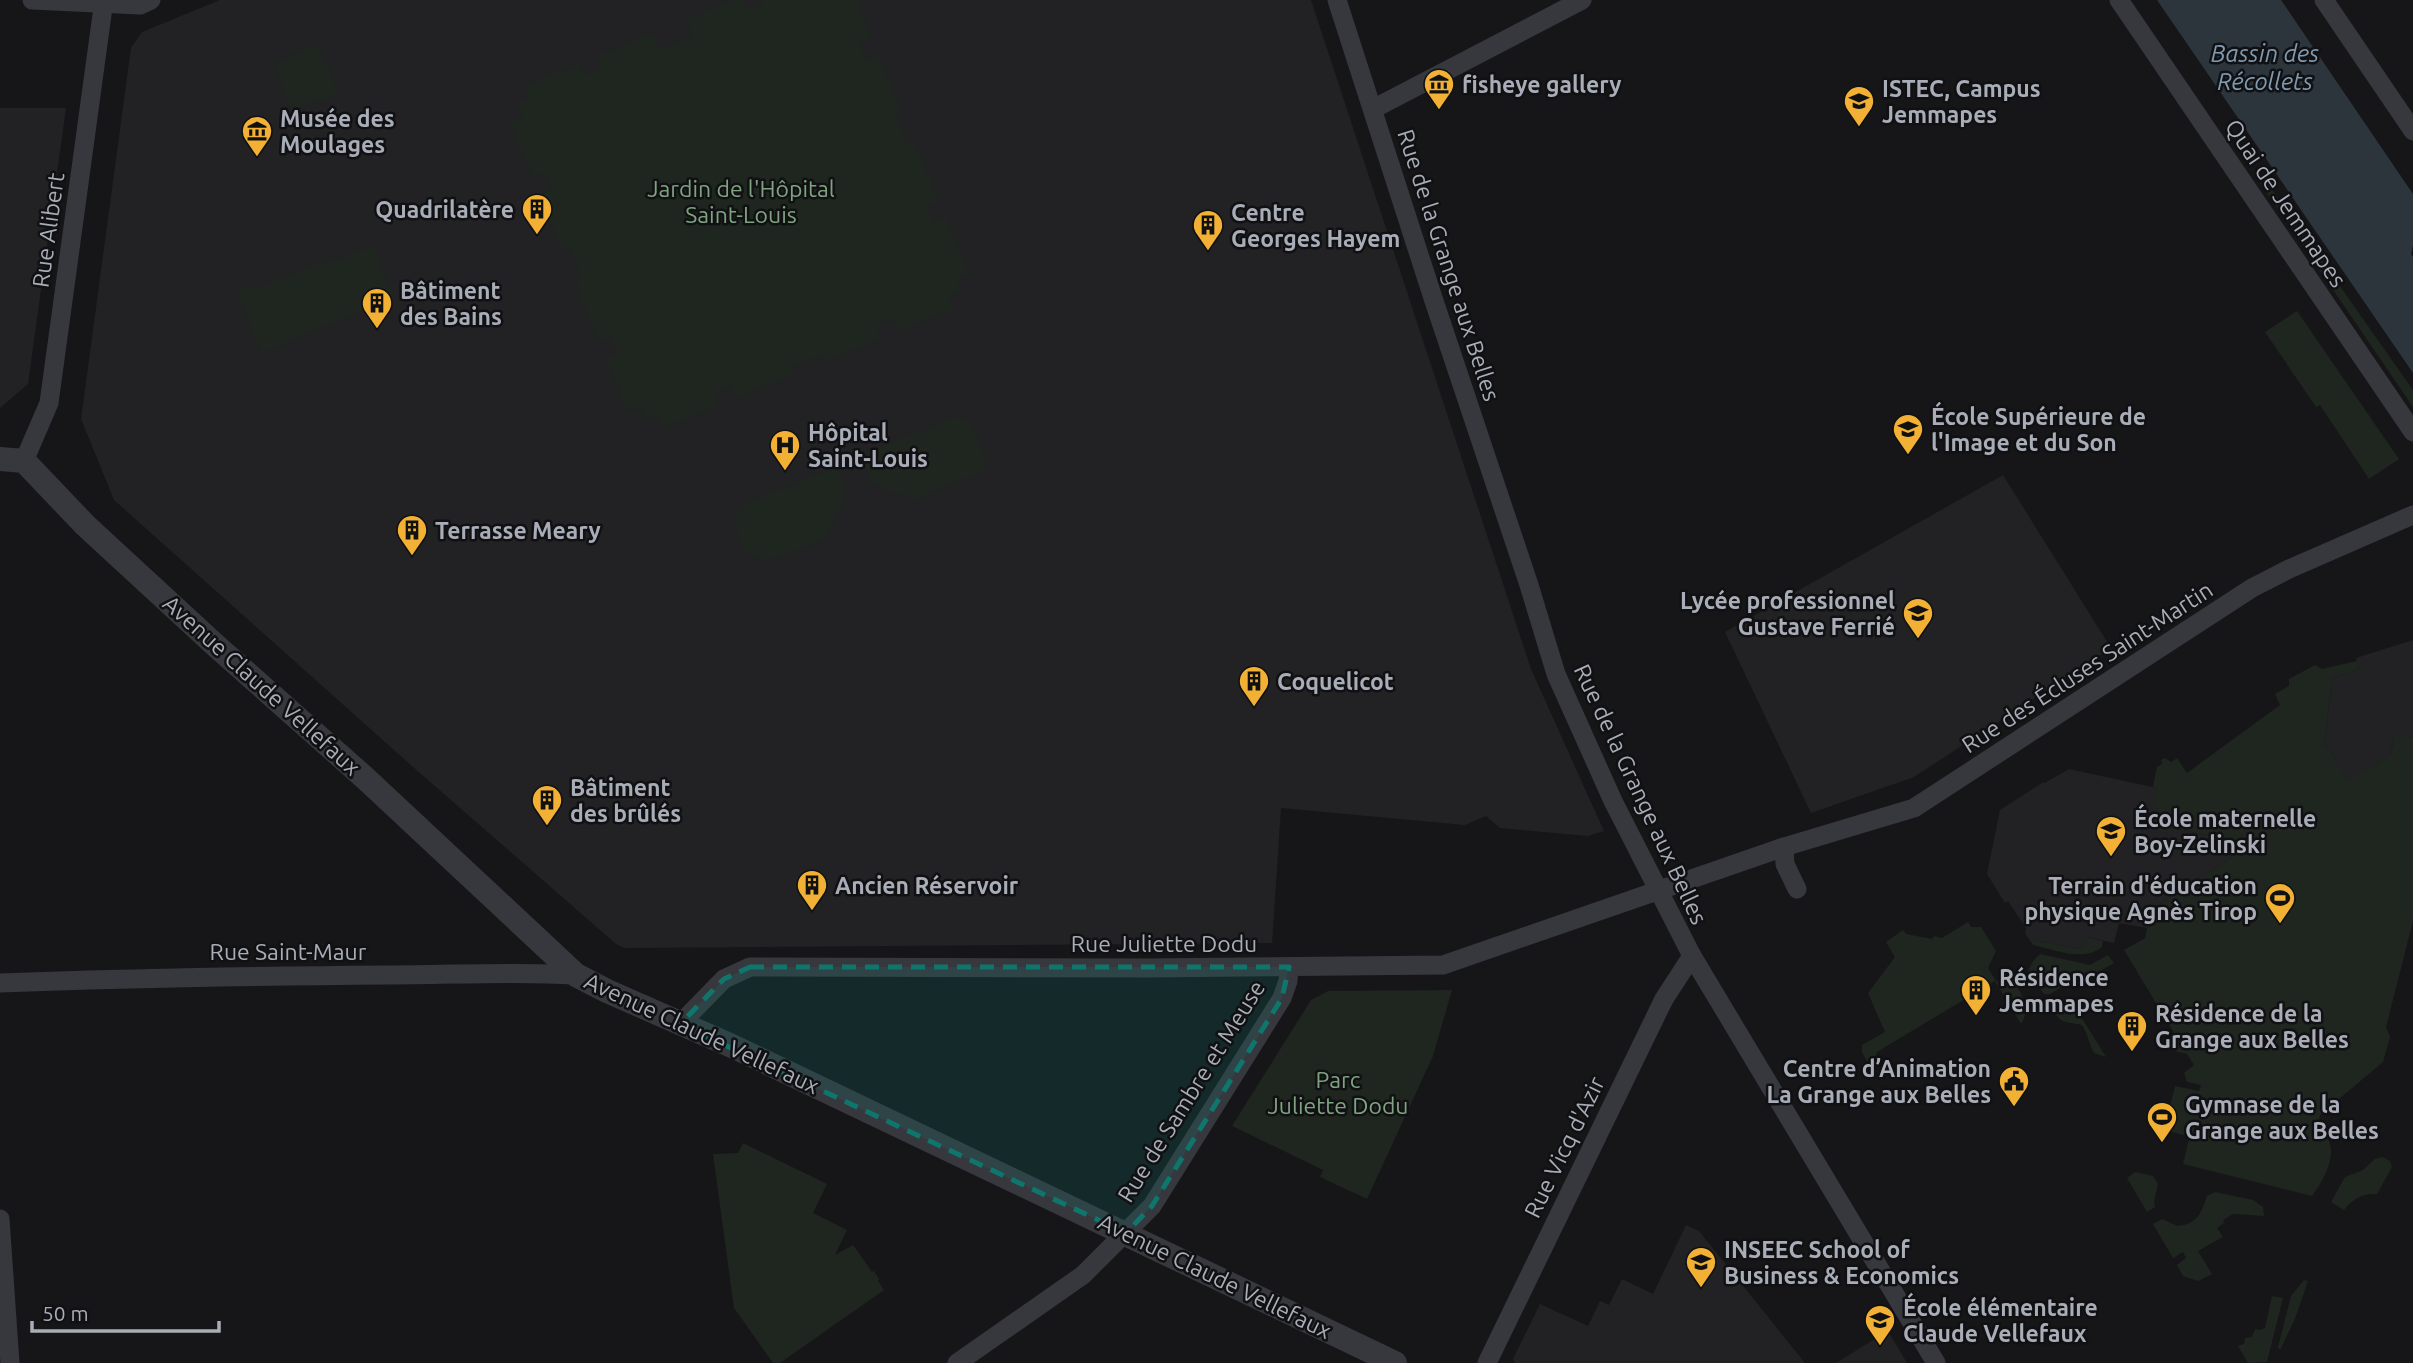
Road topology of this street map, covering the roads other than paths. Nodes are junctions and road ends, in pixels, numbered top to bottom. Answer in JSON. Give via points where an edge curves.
{"nodes":[{"id":1,"x":32,"y":0,"type":"edge"},
{"id":2,"x":152,"y":0,"type":"edge"},
{"id":3,"x":1336,"y":0,"type":"edge"},
{"id":4,"x":1582,"y":0,"type":"edge"},
{"id":5,"x":2119,"y":0,"type":"edge"},
{"id":6,"x":2324,"y":0,"type":"edge"},
{"id":7,"x":105,"y":1,"type":"edge"},
{"id":8,"x":1373,"y":108,"type":"junction"},
{"id":9,"x":2413,"y":131,"type":"edge"},
{"id":10,"x":2413,"y":432,"type":"edge"},
{"id":11,"x":12,"y":460,"type":"edge"},
{"id":12,"x":2413,"y":515,"type":"edge"},
{"id":13,"x":1784,"y":847,"type":"junction"},
{"id":14,"x":1797,"y":889,"type":"dead end"},
{"id":15,"x":1659,"y":891,"type":"junction"},
{"id":16,"x":1692,"y":957,"type":"junction"},
{"id":17,"x":1289,"y":967,"type":"junction"},
{"id":18,"x":576,"y":975,"type":"junction"},
{"id":19,"x":0,"y":983,"type":"edge"},
{"id":20,"x":680,"y":1024,"type":"junction"},
{"id":21,"x":0,"y":1219,"type":"edge"},
{"id":22,"x":1126,"y":1233,"type":"junction"},
{"id":23,"x":10,"y":1363,"type":"edge"},
{"id":24,"x":957,"y":1363,"type":"edge"},
{"id":25,"x":1395,"y":1363,"type":"edge"},
{"id":26,"x":1487,"y":1363,"type":"edge"},
{"id":27,"x":1936,"y":1363,"type":"edge"}],
"edges":[{"from":1,"to":7,"type":"street"},
{"from":2,"to":7,"type":"street","via":[[140,5]]},
{"from":3,"to":8,"type":"street","name":"Rue de la Grange aux Belles"},
{"from":4,"to":8,"type":"street"},
{"from":5,"to":10,"type":"street","name":"Quai de Jemmapes"},
{"from":6,"to":9,"type":"street"},
{"from":7,"to":11,"type":"street","name":"Rue Alibert","via":[[49,403]]},
{"from":8,"to":15,"type":"street","name":"Rue de la Grange aux Belles","via":[[1556,674]]},
{"from":11,"to":18,"type":"street","name":"Avenue Claude Vellefaux"},
{"from":12,"to":13,"type":"street","name":"Rue des Écluses Saint-Martin","via":[[2252,588],[1914,808]]},
{"from":13,"to":14,"type":"street","via":[[1785,864]]},
{"from":13,"to":15,"type":"street","name":"Rue des Écluses Saint-Martin"},
{"from":15,"to":16,"type":"street","name":"Rue de la Grange aux Belles"},
{"from":15,"to":17,"type":"street","name":"Rue Juliette Dodu","via":[[1443,965]]},
{"from":16,"to":26,"type":"street","name":"Rue Vicq d'Azir","via":[[1664,999]]},
{"from":16,"to":27,"type":"street","name":"Rue de la Grange aux Belles"},
{"from":17,"to":20,"type":"street","name":"Rue Juliette Dodu","via":[[750,967],[724,979]]},
{"from":17,"to":22,"type":"street","name":"Rue de Sambre et Meuse","via":[[1275,1010],[1152,1206]]},
{"from":18,"to":19,"type":"street","name":"Rue Saint-Maur","via":[[161,976]]},
{"from":18,"to":20,"type":"street","name":"Avenue Claude Vellefaux"},
{"from":20,"to":22,"type":"street","name":"Avenue Claude Vellefaux"},
{"from":21,"to":23,"type":"street"},
{"from":22,"to":24,"type":"street","name":"Rue de Sambre et Meuse","via":[[1083,1275]]},
{"from":22,"to":25,"type":"street","name":"Avenue Claude Vellefaux"}]}
